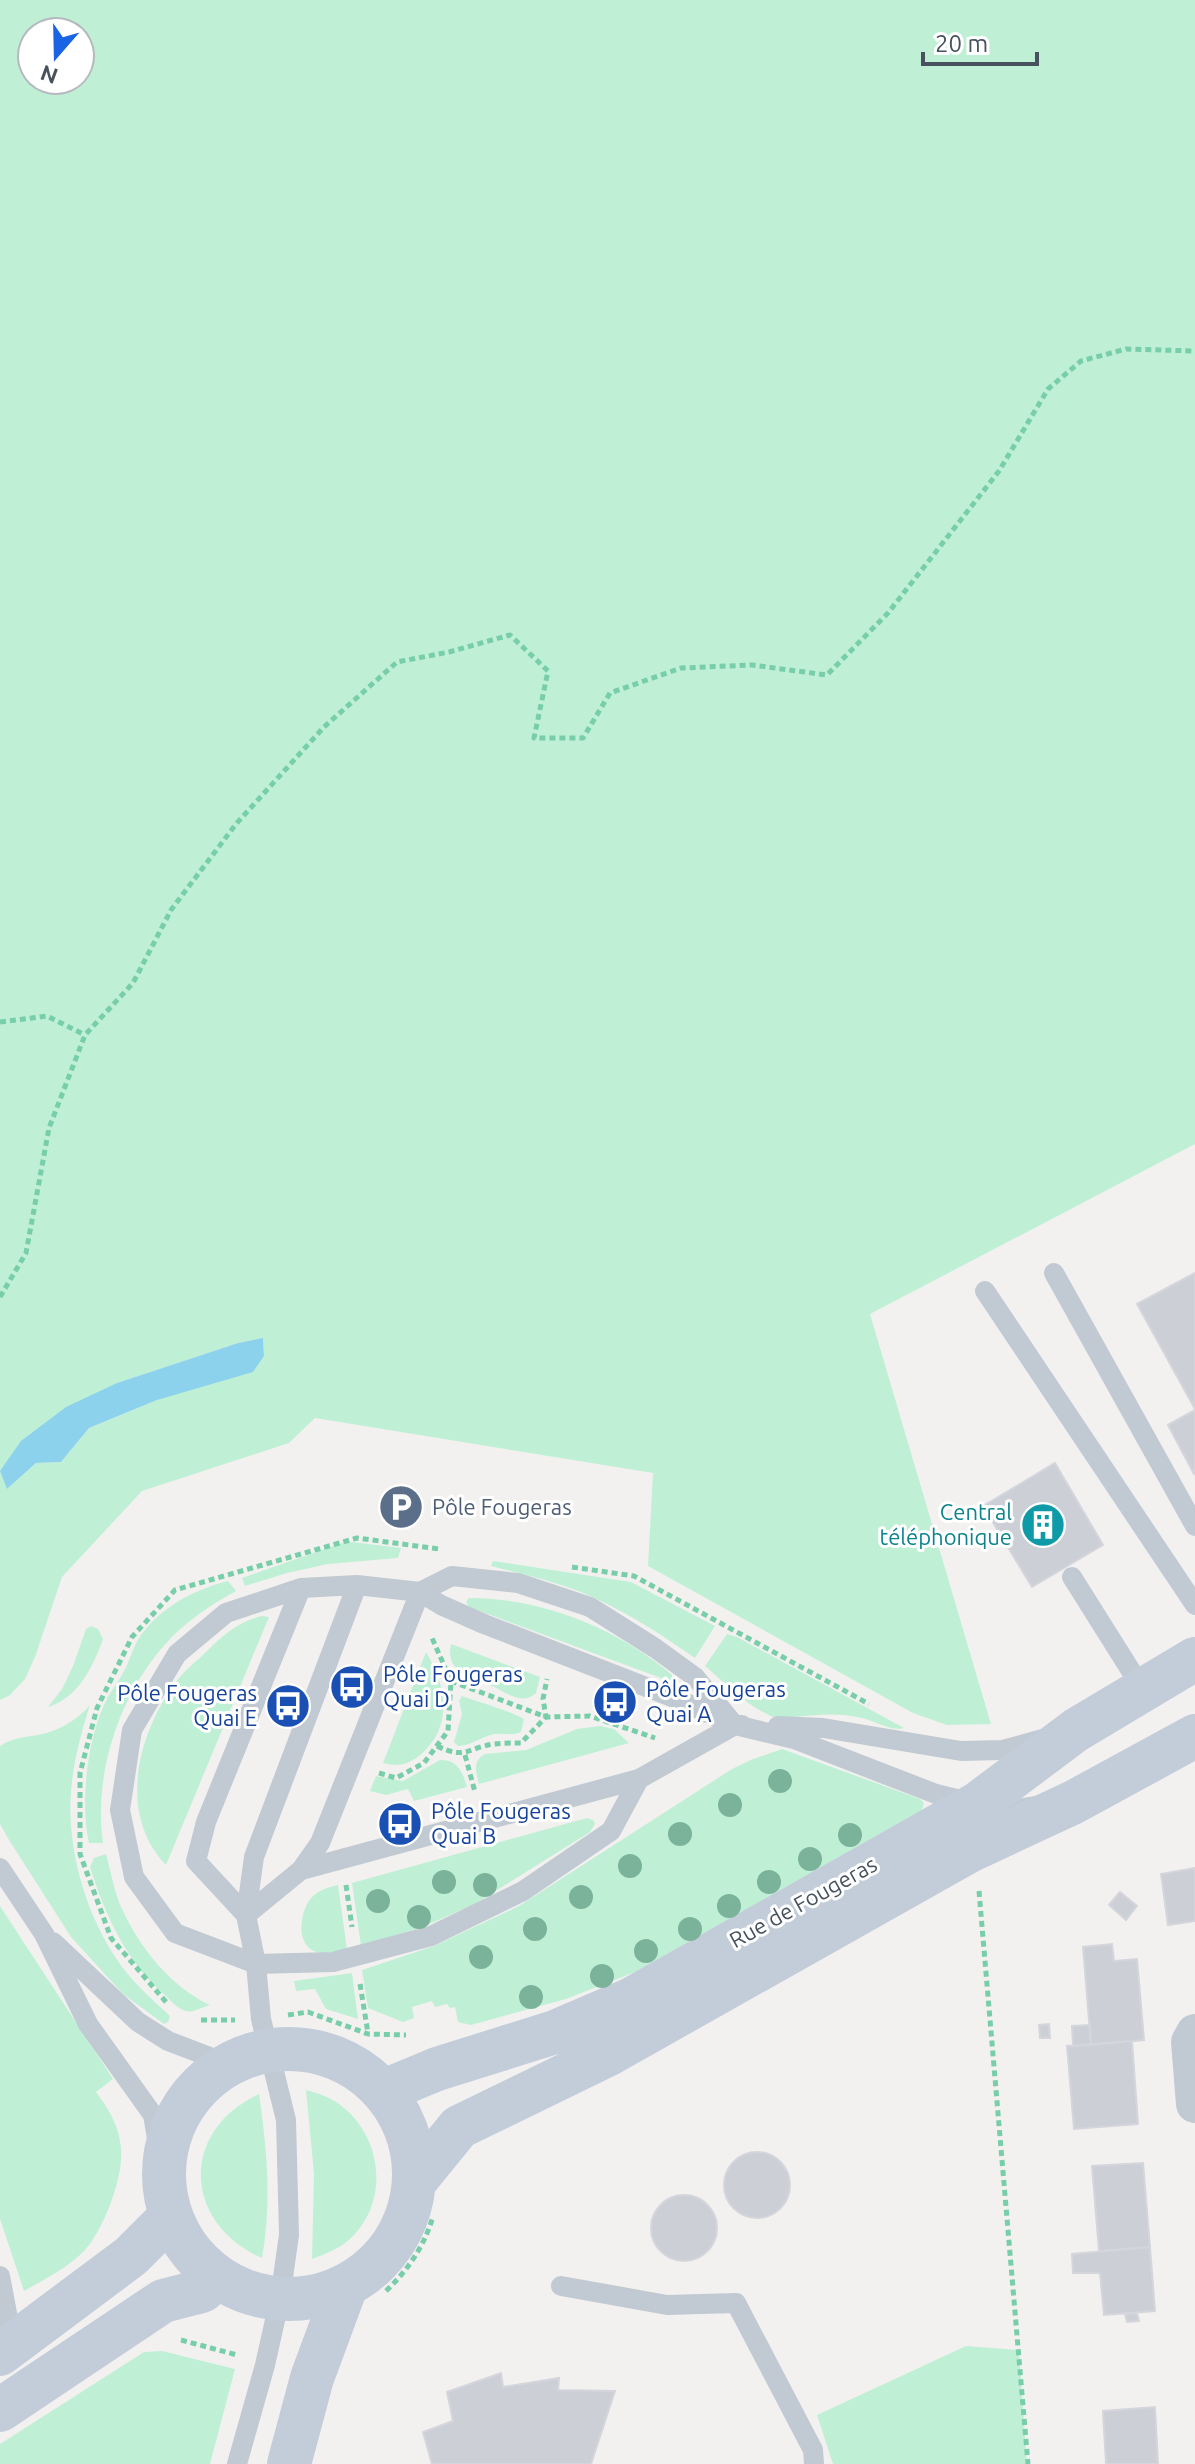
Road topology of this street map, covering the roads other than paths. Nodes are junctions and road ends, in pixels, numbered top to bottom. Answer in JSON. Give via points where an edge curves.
{"nodes":[{"id":1,"x":1054,"y":1273,"type":"dead end"},
{"id":2,"x":985,"y":1291,"type":"dead end"},
{"id":3,"x":1195,"y":1526,"type":"edge"},
{"id":4,"x":1072,"y":1577,"type":"dead end"},
{"id":5,"x":357,"y":1585,"type":"junction"},
{"id":6,"x":301,"y":1588,"type":"junction"},
{"id":7,"x":420,"y":1592,"type":"junction"},
{"id":8,"x":1195,"y":1605,"type":"edge"},
{"id":9,"x":1195,"y":1659,"type":"edge"},
{"id":10,"x":1143,"y":1690,"type":"junction"},
{"id":11,"x":735,"y":1725,"type":"junction"},
{"id":12,"x":1076,"y":1730,"type":"junction"},
{"id":13,"x":1195,"y":1736,"type":"edge"},
{"id":14,"x":639,"y":1779,"type":"junction"},
{"id":15,"x":1074,"y":1802,"type":"junction"},
{"id":16,"x":977,"y":1804,"type":"junction"},
{"id":17,"x":0,"y":1868,"type":"edge"},
{"id":18,"x":301,"y":1870,"type":"junction"},
{"id":19,"x":246,"y":1915,"type":"junction"},
{"id":20,"x":44,"y":1934,"type":"junction"},
{"id":21,"x":256,"y":1964,"type":"junction"},
{"id":22,"x":1195,"y":2033,"type":"edge"},
{"id":23,"x":265,"y":2034,"type":"junction"},
{"id":24,"x":228,"y":2064,"type":"junction"},
{"id":25,"x":384,"y":2091,"type":"junction"},
{"id":26,"x":1195,"y":2104,"type":"edge"},
{"id":27,"x":163,"y":2173,"type":"junction"},
{"id":28,"x":415,"y":2181,"type":"junction"},
{"id":29,"x":171,"y":2216,"type":"junction"},
{"id":30,"x":0,"y":2276,"type":"edge"},
{"id":31,"x":218,"y":2277,"type":"junction"},
{"id":32,"x":346,"y":2286,"type":"junction"},
{"id":33,"x":561,"y":2286,"type":"dead end"},
{"id":34,"x":280,"y":2298,"type":"junction"},
{"id":35,"x":7,"y":2350,"type":"edge"},
{"id":36,"x":0,"y":2410,"type":"edge"},
{"id":37,"x":237,"y":2464,"type":"edge"},
{"id":38,"x":289,"y":2464,"type":"edge"},
{"id":39,"x":814,"y":2464,"type":"edge"}],
"edges":[{"from":1,"to":3,"type":"lane"},
{"from":2,"to":8,"type":"lane"},
{"from":4,"to":10,"type":"lane"},
{"from":5,"to":6,"type":"lane"},
{"from":5,"to":7,"type":"lane"},
{"from":5,"to":19,"type":"lane","via":[[254,1857]]},
{"from":6,"to":19,"type":"lane","via":[[206,1822],[196,1861]]},
{"from":6,"to":21,"type":"lane","via":[[226,1613],[177,1654],[132,1730],[120,1810],[134,1877],[175,1933]]},
{"from":7,"to":11,"type":"lane","via":[[484,1624]]},
{"from":7,"to":11,"type":"lane","via":[[452,1576],[518,1583],[590,1607],[695,1677]]},
{"from":7,"to":18,"type":"lane","via":[[320,1843]]},
{"from":9,"to":10,"type":"main road","name":"Rue de Fougeras"},
{"from":10,"to":12,"type":"main road","name":"Rue de Fougeras"},
{"from":11,"to":12,"type":"lane","via":[[823,1728],[961,1751],[1003,1750]]},
{"from":11,"to":14,"type":"lane"},
{"from":11,"to":16,"type":"lane","via":[[794,1739],[936,1794]]},
{"from":12,"to":16,"type":"main road","name":"Rue de Fougeras"},
{"from":13,"to":15,"type":"main road","name":"Rue de Fougeras"},
{"from":14,"to":18,"type":"lane"},
{"from":14,"to":21,"type":"lane","via":[[611,1831],[523,1891],[431,1936],[333,1962]]},
{"from":15,"to":16,"type":"lane","via":[[1017,1809]]},
{"from":15,"to":28,"type":"main road","name":"Rue de Fougeras","via":[[969,1851],[607,2055],[459,2127]]},
{"from":16,"to":25,"type":"main road","name":"Rue de Fougeras","via":[[632,1999],[555,2032]]},
{"from":17,"to":20,"type":"lane"},
{"from":18,"to":19,"type":"lane"},
{"from":19,"to":21,"type":"lane"},
{"from":20,"to":24,"type":"lane","via":[[138,2022],[168,2041]]},
{"from":20,"to":27,"type":"lane","via":[[88,2024],[153,2115]]},
{"from":21,"to":23,"type":"lane"},
{"from":22,"to":26,"type":"street","via":[[1190,2042]]},
{"from":23,"to":24,"type":"main road"},
{"from":23,"to":25,"type":"main road","via":[[336,2056]]},
{"from":23,"to":34,"type":"lane","via":[[286,2120],[289,2235]]},
{"from":24,"to":27,"type":"main road","via":[[194,2091],[171,2129]]},
{"from":25,"to":28,"type":"main road","via":[[409,2133]]},
{"from":27,"to":29,"type":"main road"},
{"from":28,"to":32,"type":"main road","via":[[405,2224],[381,2260]]},
{"from":29,"to":31,"type":"main road","via":[[190,2251]]},
{"from":29,"to":35,"type":"main road","via":[[131,2256]]},
{"from":30,"to":35,"type":"lane"},
{"from":31,"to":34,"type":"main road","via":[[245,2291]]},
{"from":31,"to":36,"type":"main road","via":[[202,2291],[163,2301]]},
{"from":32,"to":34,"type":"main road","via":[[311,2298]]},
{"from":32,"to":38,"type":"main road","via":[[312,2378]]},
{"from":33,"to":39,"type":"lane","via":[[667,2305],[736,2303],[813,2450]]},
{"from":34,"to":37,"type":"lane"}]}
